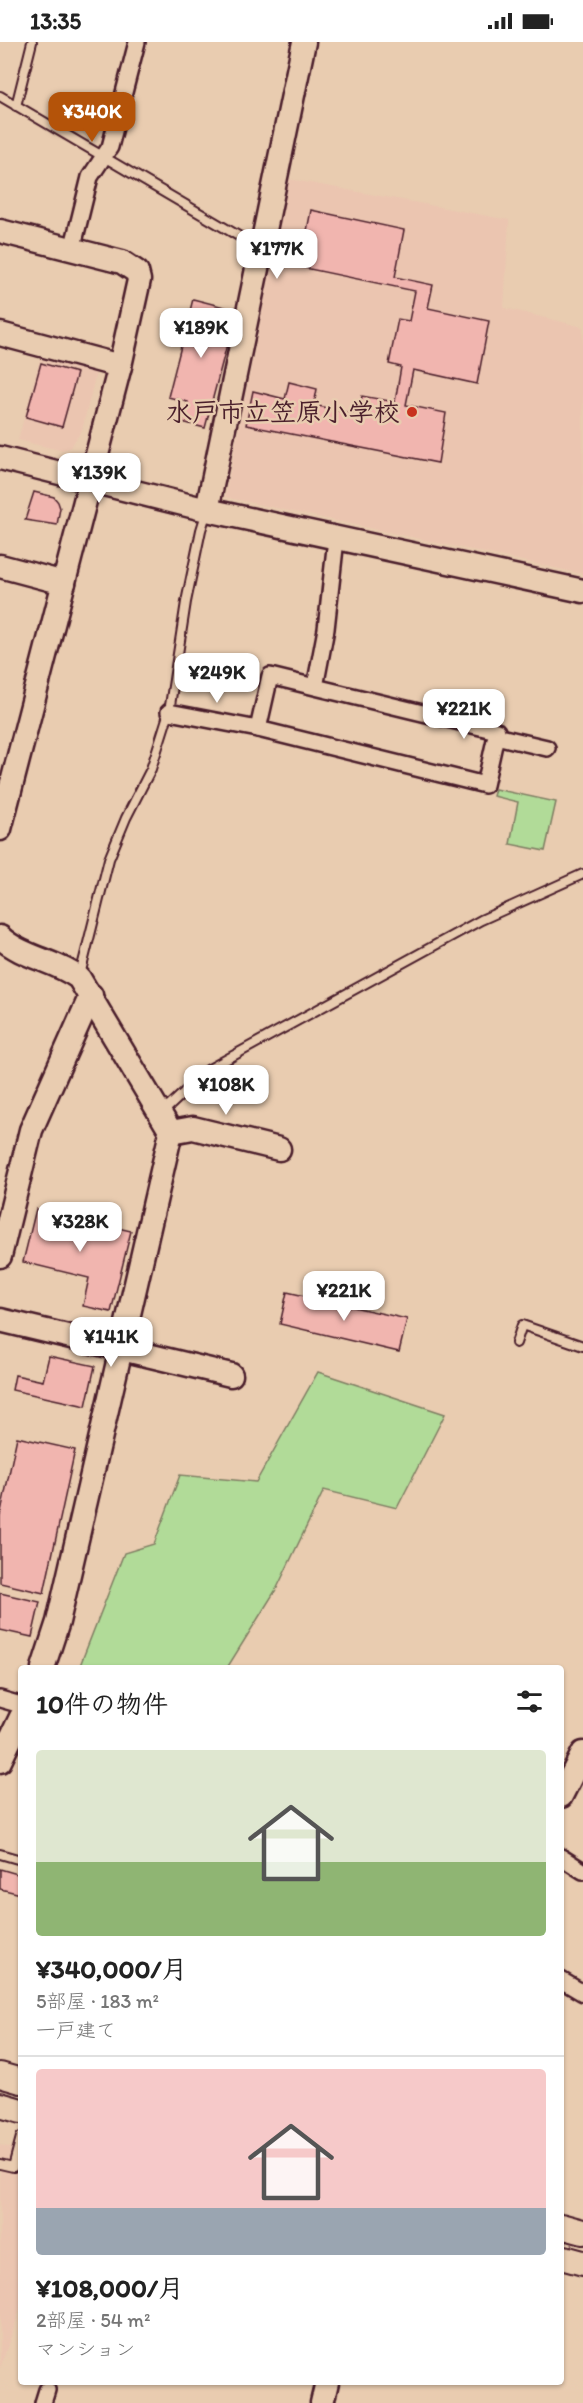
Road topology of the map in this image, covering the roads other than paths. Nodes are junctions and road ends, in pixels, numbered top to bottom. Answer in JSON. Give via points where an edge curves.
{"nodes":[{"id":1,"x":32,"y":42,"type":"edge"},
{"id":2,"x":137,"y":42,"type":"edge"},
{"id":3,"x":304,"y":42,"type":"edge"},
{"id":4,"x":0,"y":96,"type":"edge"},
{"id":5,"x":16,"y":106,"type":"junction"},
{"id":6,"x":102,"y":157,"type":"junction"},
{"id":7,"x":0,"y":231,"type":"edge"},
{"id":8,"x":72,"y":250,"type":"junction"},
{"id":9,"x":263,"y":250,"type":"junction"},
{"id":10,"x":0,"y":334,"type":"edge"},
{"id":11,"x":120,"y":366,"type":"junction"},
{"id":12,"x":0,"y":458,"type":"edge"},
{"id":13,"x":90,"y":481,"type":"junction"},
{"id":14,"x":207,"y":510,"type":"junction"},
{"id":15,"x":336,"y":539,"type":"junction"},
{"id":16,"x":0,"y":566,"type":"edge"},
{"id":17,"x":64,"y":583,"type":"junction"},
{"id":18,"x":583,"y":591,"type":"edge"},
{"id":19,"x":315,"y":687,"type":"junction"},
{"id":20,"x":169,"y":712,"type":"junction"},
{"id":21,"x":258,"y":729,"type":"junction"},
{"id":22,"x":496,"y":736,"type":"junction"},
{"id":23,"x":546,"y":748,"type":"dead end"},
{"id":24,"x":1,"y":822,"type":"edge"},
{"id":25,"x":583,"y":874,"type":"edge"},
{"id":26,"x":0,"y":937,"type":"edge"},
{"id":27,"x":85,"y":987,"type":"junction"},
{"id":28,"x":166,"y":1123,"type":"junction"},
{"id":29,"x":279,"y":1149,"type":"dead end"},
{"id":30,"x":0,"y":1256,"type":"edge"},
{"id":31,"x":0,"y":1320,"type":"edge"},
{"id":32,"x":516,"y":1343,"type":"dead end"},
{"id":33,"x":583,"y":1346,"type":"edge"},
{"id":34,"x":122,"y":1349,"type":"junction"},
{"id":35,"x":231,"y":1375,"type":"dead end"},
{"id":36,"x":44,"y":1665,"type":"edge"},
{"id":37,"x":0,"y":1699,"type":"edge"},
{"id":38,"x":18,"y":1704,"type":"edge"},
{"id":39,"x":18,"y":1723,"type":"edge"},
{"id":40,"x":583,"y":1753,"type":"edge"},
{"id":41,"x":0,"y":1761,"type":"edge"},
{"id":42,"x":564,"y":1790,"type":"edge"},
{"id":43,"x":0,"y":1854,"type":"edge"},
{"id":44,"x":18,"y":1859,"type":"edge"},
{"id":45,"x":564,"y":1859,"type":"edge"},
{"id":46,"x":583,"y":1871,"type":"edge"},
{"id":47,"x":564,"y":1982,"type":"edge"},
{"id":48,"x":583,"y":1993,"type":"edge"},
{"id":49,"x":0,"y":2075,"type":"edge"},
{"id":50,"x":18,"y":2080,"type":"edge"},
{"id":51,"x":0,"y":2105,"type":"edge"},
{"id":52,"x":18,"y":2109,"type":"edge"},
{"id":53,"x":18,"y":2148,"type":"edge"},
{"id":54,"x":0,"y":2164,"type":"edge"},
{"id":55,"x":564,"y":2227,"type":"edge"},
{"id":56,"x":583,"y":2232,"type":"edge"},
{"id":57,"x":564,"y":2258,"type":"edge"},
{"id":58,"x":583,"y":2263,"type":"edge"},
{"id":59,"x":326,"y":2385,"type":"edge"},
{"id":60,"x":322,"y":2403,"type":"edge"}],
"edges":[{"from":1,"to":5,"type":"lane"},
{"from":2,"to":6,"type":"street","via":[[110,147]]},
{"from":3,"to":9,"type":"street"},
{"from":4,"to":5,"type":"lane"},
{"from":5,"to":6,"type":"lane"},
{"from":6,"to":8,"type":"street","via":[[90,177]]},
{"from":6,"to":9,"type":"lane"},
{"from":7,"to":8,"type":"street"},
{"from":8,"to":11,"type":"street","via":[[122,262],[137,272],[139,288]]},
{"from":9,"to":14,"type":"street"},
{"from":10,"to":11,"type":"street"},
{"from":11,"to":13,"type":"street"},
{"from":12,"to":13,"type":"street"},
{"from":13,"to":14,"type":"street"},
{"from":13,"to":17,"type":"street"},
{"from":14,"to":15,"type":"street"},
{"from":14,"to":20,"type":"lane","via":[[186,602]]},
{"from":15,"to":18,"type":"street"},
{"from":15,"to":19,"type":"street"},
{"from":16,"to":17,"type":"street"},
{"from":17,"to":24,"type":"street"},
{"from":19,"to":21,"type":"street","via":[[270,676]]},
{"from":19,"to":22,"type":"street","via":[[497,731]]},
{"from":20,"to":21,"type":"street"},
{"from":20,"to":27,"type":"lane","via":[[151,769],[109,859]]},
{"from":21,"to":22,"type":"street","via":[[485,785]]},
{"from":22,"to":23,"type":"street"},
{"from":25,"to":28,"type":"lane","via":[[481,920],[209,1069]]},
{"from":26,"to":27,"type":"street","via":[[12,948],[55,964]]},
{"from":27,"to":28,"type":"street"},
{"from":27,"to":30,"type":"street","via":[[31,1130]]},
{"from":28,"to":29,"type":"street"},
{"from":28,"to":34,"type":"street"},
{"from":31,"to":34,"type":"street"},
{"from":32,"to":33,"type":"lane","via":[[522,1325]]},
{"from":34,"to":35,"type":"street"},
{"from":34,"to":36,"type":"street"},
{"from":37,"to":38,"type":"street"},
{"from":39,"to":41,"type":"street"},
{"from":40,"to":42,"type":"street"},
{"from":43,"to":44,"type":"lane"},
{"from":45,"to":46,"type":"street"},
{"from":47,"to":48,"type":"street"},
{"from":49,"to":50,"type":"main road"},
{"from":51,"to":52,"type":"main road"},
{"from":53,"to":54,"type":"lane","via":[[13,2167]]},
{"from":55,"to":56,"type":"main road"},
{"from":57,"to":58,"type":"main road"},
{"from":59,"to":60,"type":"street"}]}
